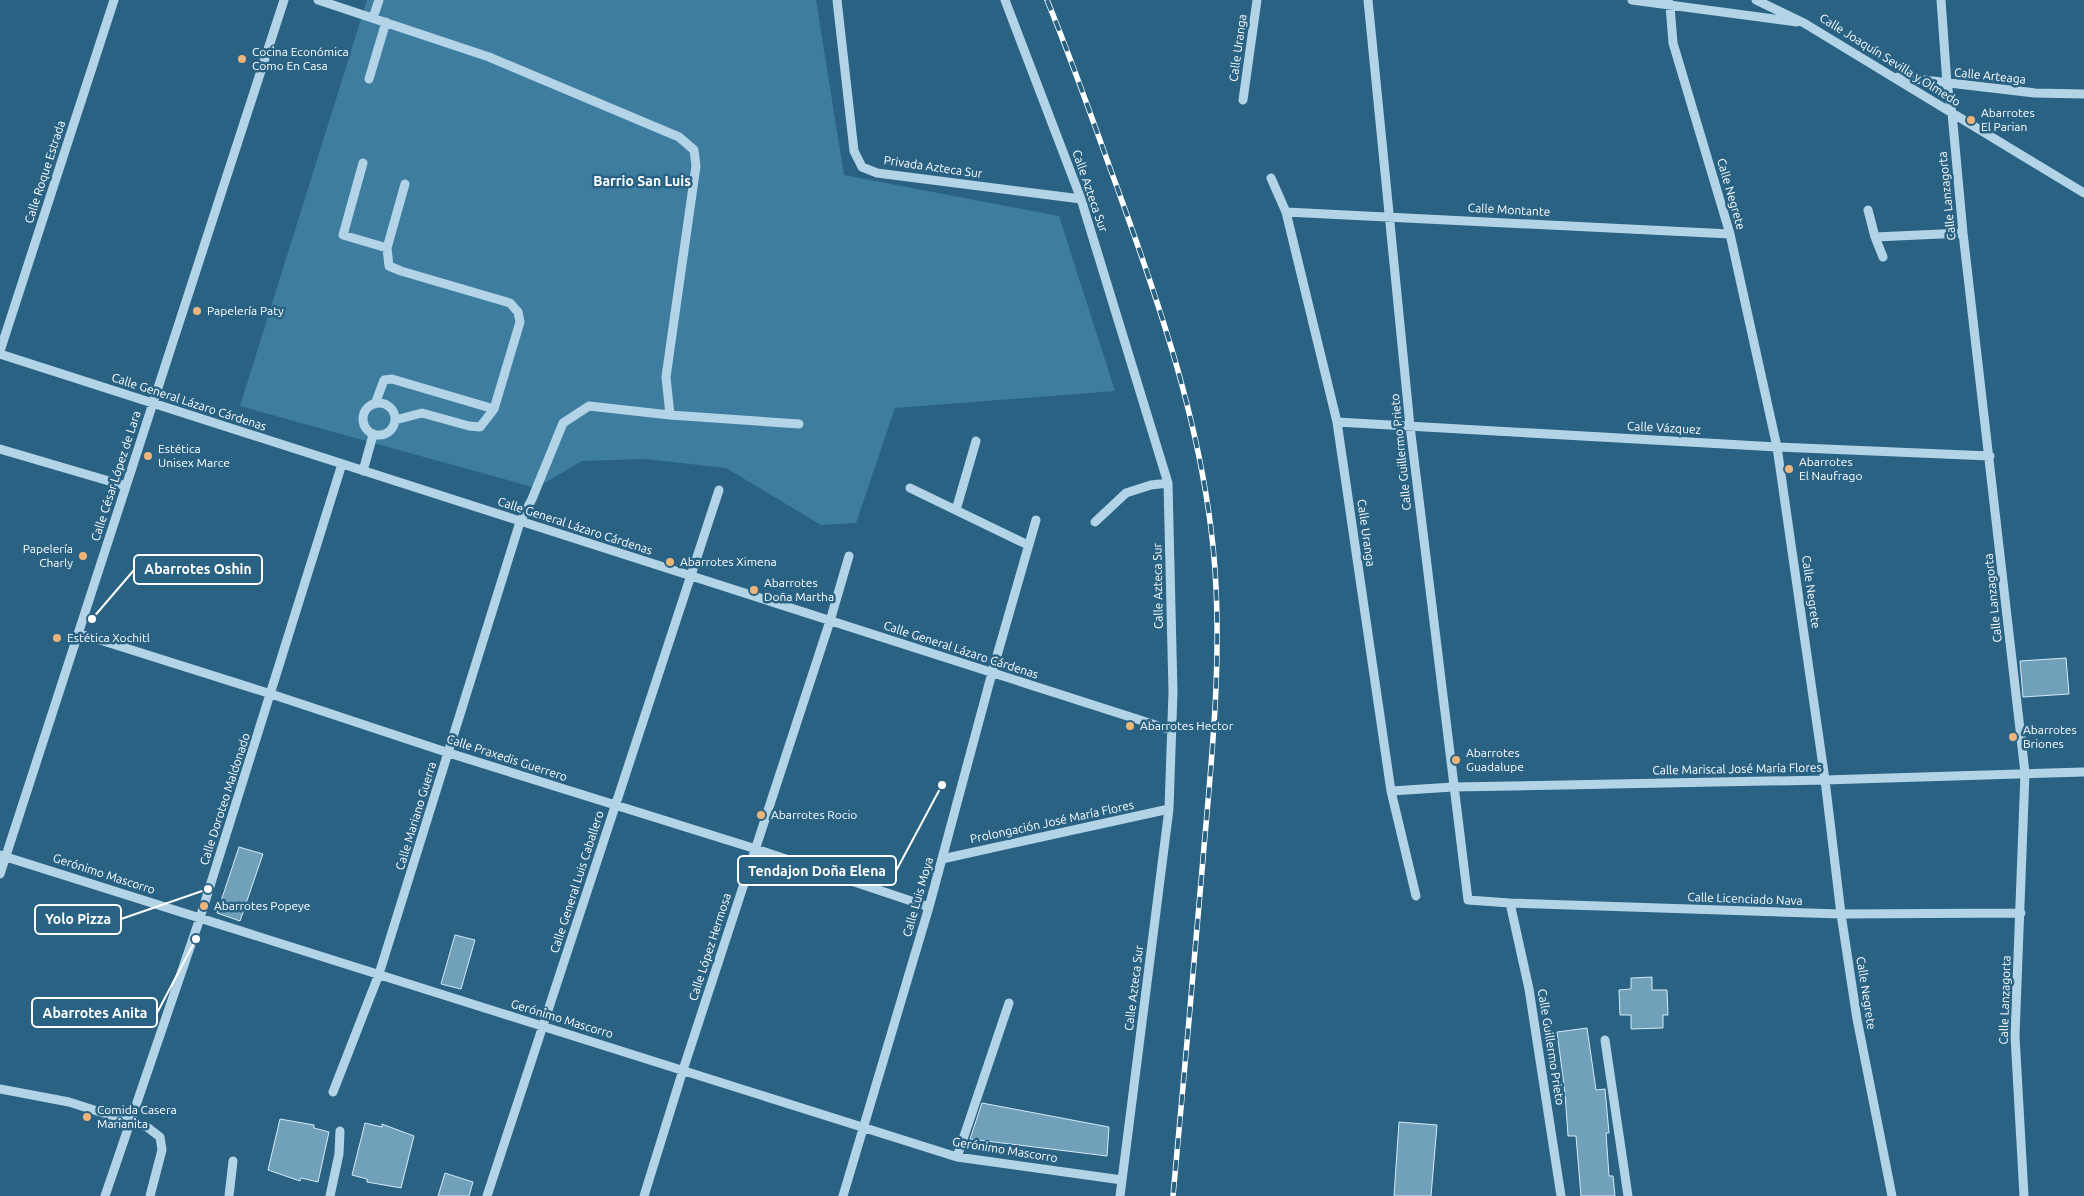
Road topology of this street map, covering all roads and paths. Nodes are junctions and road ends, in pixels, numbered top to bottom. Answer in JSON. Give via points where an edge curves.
{"nodes":[{"id":1,"x":114,"y":0,"type":"edge"},
{"id":2,"x":284,"y":0,"type":"edge"},
{"id":3,"x":318,"y":0,"type":"edge"},
{"id":4,"x":379,"y":0,"type":"edge"},
{"id":5,"x":837,"y":0,"type":"edge"},
{"id":6,"x":1005,"y":0,"type":"edge"},
{"id":7,"x":1257,"y":0,"type":"edge"},
{"id":8,"x":1368,"y":0,"type":"edge"},
{"id":9,"x":1632,"y":0,"type":"edge"},
{"id":10,"x":1756,"y":0,"type":"edge"},
{"id":11,"x":1941,"y":0,"type":"edge"},
{"id":12,"x":1669,"y":3,"type":"edge"},
{"id":13,"x":373,"y":18,"type":"junction"},
{"id":14,"x":386,"y":22,"type":"junction"},
{"id":15,"x":1804,"y":22,"type":"junction"},
{"id":16,"x":1894,"y":76,"type":"junction"},
{"id":17,"x":368,"y":79,"type":"dead end"},
{"id":18,"x":1947,"y":84,"type":"junction"},
{"id":19,"x":2084,"y":94,"type":"edge"},
{"id":20,"x":1243,"y":100,"type":"dead end"},
{"id":21,"x":1952,"y":114,"type":"junction"},
{"id":22,"x":363,"y":163,"type":"dead end"},
{"id":23,"x":1271,"y":178,"type":"dead end"},
{"id":24,"x":405,"y":184,"type":"dead end"},
{"id":25,"x":2084,"y":194,"type":"edge"},
{"id":26,"x":1081,"y":199,"type":"junction"},
{"id":27,"x":1868,"y":210,"type":"dead end"},
{"id":28,"x":1286,"y":212,"type":"junction"},
{"id":29,"x":1391,"y":216,"type":"junction"},
{"id":30,"x":1963,"y":233,"type":"junction"},
{"id":31,"x":1730,"y":234,"type":"junction"},
{"id":32,"x":1875,"y":237,"type":"junction"},
{"id":33,"x":387,"y":248,"type":"junction"},
{"id":34,"x":1883,"y":257,"type":"dead end"},
{"id":35,"x":0,"y":353,"type":"edge"},
{"id":36,"x":153,"y":403,"type":"junction"},
{"id":37,"x":374,"y":404,"type":"junction"},
{"id":38,"x":494,"y":409,"type":"junction"},
{"id":39,"x":670,"y":415,"type":"junction"},
{"id":40,"x":395,"y":420,"type":"junction"},
{"id":41,"x":1337,"y":422,"type":"junction"},
{"id":42,"x":799,"y":424,"type":"dead end"},
{"id":43,"x":1410,"y":426,"type":"junction"},
{"id":44,"x":373,"y":435,"type":"junction"},
{"id":45,"x":976,"y":441,"type":"dead end"},
{"id":46,"x":1777,"y":447,"type":"junction"},
{"id":47,"x":0,"y":448,"type":"edge"},
{"id":48,"x":1990,"y":456,"type":"junction"},
{"id":49,"x":342,"y":464,"type":"junction"},
{"id":50,"x":363,"y":471,"type":"junction"},
{"id":51,"x":1168,"y":483,"type":"junction"},
{"id":52,"x":126,"y":486,"type":"junction"},
{"id":53,"x":910,"y":488,"type":"dead end"},
{"id":54,"x":719,"y":490,"type":"dead end"},
{"id":55,"x":956,"y":510,"type":"junction"},
{"id":56,"x":1036,"y":520,"type":"dead end"},
{"id":57,"x":520,"y":522,"type":"junction"},
{"id":58,"x":1095,"y":522,"type":"dead end"},
{"id":59,"x":1028,"y":545,"type":"junction"},
{"id":60,"x":849,"y":556,"type":"dead end"},
{"id":61,"x":690,"y":576,"type":"junction"},
{"id":62,"x":830,"y":621,"type":"junction"},
{"id":63,"x":78,"y":633,"type":"junction"},
{"id":64,"x":992,"y":673,"type":"junction"},
{"id":65,"x":271,"y":694,"type":"junction"},
{"id":66,"x":1171,"y":730,"type":"junction"},
{"id":67,"x":449,"y":753,"type":"junction"},
{"id":68,"x":2084,"y":772,"type":"edge"},
{"id":69,"x":2025,"y":773,"type":"junction"},
{"id":70,"x":1825,"y":780,"type":"junction"},
{"id":71,"x":1453,"y":786,"type":"junction"},
{"id":72,"x":1392,"y":791,"type":"junction"},
{"id":73,"x":615,"y":806,"type":"junction"},
{"id":74,"x":1169,"y":809,"type":"junction"},
{"id":75,"x":756,"y":849,"type":"junction"},
{"id":76,"x":3,"y":856,"type":"edge"},
{"id":77,"x":942,"y":859,"type":"junction"},
{"id":78,"x":0,"y":874,"type":"edge"},
{"id":79,"x":1416,"y":896,"type":"dead end"},
{"id":80,"x":1468,"y":900,"type":"joint"},
{"id":81,"x":1510,"y":903,"type":"junction"},
{"id":82,"x":929,"y":907,"type":"junction"},
{"id":83,"x":2021,"y":913,"type":"junction"},
{"id":84,"x":1841,"y":914,"type":"junction"},
{"id":85,"x":200,"y":918,"type":"junction"},
{"id":86,"x":379,"y":974,"type":"junction"},
{"id":87,"x":1009,"y":1003,"type":"dead end"},
{"id":88,"x":543,"y":1026,"type":"junction"},
{"id":89,"x":1605,"y":1040,"type":"dead end"},
{"id":90,"x":683,"y":1070,"type":"junction"},
{"id":91,"x":0,"y":1089,"type":"edge"},
{"id":92,"x":333,"y":1092,"type":"dead end"},
{"id":93,"x":130,"y":1122,"type":"junction"},
{"id":94,"x":864,"y":1127,"type":"junction"},
{"id":95,"x":340,"y":1131,"type":"dead end"},
{"id":96,"x":957,"y":1157,"type":"junction"},
{"id":97,"x":233,"y":1161,"type":"dead end"},
{"id":98,"x":1122,"y":1180,"type":"junction"},
{"id":99,"x":105,"y":1196,"type":"edge"},
{"id":100,"x":150,"y":1196,"type":"edge"},
{"id":101,"x":229,"y":1196,"type":"edge"},
{"id":102,"x":330,"y":1196,"type":"edge"},
{"id":103,"x":487,"y":1196,"type":"edge"},
{"id":104,"x":644,"y":1196,"type":"edge"},
{"id":105,"x":842,"y":1196,"type":"edge"},
{"id":106,"x":1120,"y":1196,"type":"edge"},
{"id":107,"x":1561,"y":1196,"type":"edge"},
{"id":108,"x":1628,"y":1196,"type":"edge"},
{"id":109,"x":1892,"y":1196,"type":"edge"},
{"id":110,"x":2024,"y":1196,"type":"edge"}],
"edges":[{"from":1,"to":35,"type":"street","name":"Calle Roque Estrada"},
{"from":2,"to":36,"type":"street","name":"Calle César López de Lara"},
{"from":3,"to":13,"type":"street"},
{"from":4,"to":13,"type":"street"},
{"from":5,"to":26,"type":"street","name":"Privada Azteca Sur","via":[[854,151],[862,167],[877,173]]},
{"from":6,"to":26,"type":"street","name":"Calle Azteca Sur"},
{"from":7,"to":20,"type":"street","name":"Calle Uranga"},
{"from":8,"to":29,"type":"street","name":"Calle Guillermo Prieto"},
{"from":9,"to":12,"type":"street"},
{"from":10,"to":15,"type":"street","name":"Calle Joaquín Sevilla y Olmedo"},
{"from":11,"to":18,"type":"street","name":"Calle Lanzagorta"},
{"from":12,"to":15,"type":"street"},
{"from":12,"to":31,"type":"street","name":"Calle Negrete","via":[[1673,43]]},
{"from":13,"to":14,"type":"street"},
{"from":14,"to":17,"type":"street"},
{"from":14,"to":39,"type":"street","via":[[489,57],[679,137],[694,150],[696,166],[666,377]]},
{"from":15,"to":16,"type":"street","name":"Calle Joaquín Sevilla y Olmedo"},
{"from":16,"to":18,"type":"street","name":"Calle Arteaga"},
{"from":16,"to":21,"type":"street","name":"Calle Joaquín Sevilla y Olmedo"},
{"from":18,"to":19,"type":"street","name":"Calle Arteaga","via":[[2035,94]]},
{"from":18,"to":21,"type":"street","name":"Calle Lanzagorta"},
{"from":21,"to":25,"type":"street","name":"Calle Joaquín Sevilla y Olmedo"},
{"from":21,"to":30,"type":"street","name":"Calle Lanzagorta"},
{"from":22,"to":33,"type":"street","via":[[343,235]]},
{"from":23,"to":28,"type":"street","name":"Calle Uranga"},
{"from":24,"to":33,"type":"street"},
{"from":26,"to":51,"type":"street","name":"Calle Azteca Sur"},
{"from":27,"to":32,"type":"street"},
{"from":28,"to":29,"type":"street","name":"Calle Montante"},
{"from":28,"to":41,"type":"street","name":"Calle Uranga"},
{"from":29,"to":31,"type":"street","name":"Calle Montante"},
{"from":29,"to":43,"type":"street","name":"Calle Guillermo Prieto"},
{"from":30,"to":32,"type":"street"},
{"from":30,"to":48,"type":"street","name":"Calle Lanzagorta"},
{"from":31,"to":46,"type":"street","name":"Calle Negrete"},
{"from":32,"to":34,"type":"street"},
{"from":33,"to":38,"type":"street","via":[[390,266],[510,304],[518,312],[520,322]]},
{"from":35,"to":36,"type":"street","name":"Calle General Lázaro Cárdenas"},
{"from":36,"to":49,"type":"street","name":"Calle General Lázaro Cárdenas"},
{"from":36,"to":52,"type":"street","name":"Calle César López de Lara"},
{"from":37,"to":38,"type":"street","via":[[384,380],[392,379]]},
{"from":37,"to":40,"type":"street","via":[[384,404],[392,410]]},
{"from":37,"to":44,"type":"street","via":[[366,409],[362,418],[365,428]]},
{"from":38,"to":40,"type":"street","via":[[480,427],[422,413]]},
{"from":39,"to":42,"type":"street","name":"Calle Mariano Guerra"},
{"from":39,"to":57,"type":"street","name":"Calle Mariano Guerra","via":[[589,406],[563,423]]},
{"from":40,"to":44,"type":"street","via":[[392,430],[383,435]]},
{"from":41,"to":43,"type":"street","name":"Calle Vázquez"},
{"from":41,"to":72,"type":"street","name":"Calle Uranga"},
{"from":43,"to":46,"type":"street","name":"Calle Vázquez"},
{"from":43,"to":71,"type":"street","name":"Calle Guillermo Prieto"},
{"from":44,"to":50,"type":"street"},
{"from":45,"to":55,"type":"street"},
{"from":46,"to":48,"type":"street","name":"Calle Vázquez"},
{"from":46,"to":70,"type":"street","name":"Calle Negrete"},
{"from":47,"to":52,"type":"street"},
{"from":48,"to":69,"type":"street","name":"Calle Lanzagorta"},
{"from":49,"to":50,"type":"street","name":"Calle General Lázaro Cárdenas"},
{"from":49,"to":65,"type":"street","name":"Calle Doroteo Maldonado"},
{"from":50,"to":57,"type":"street","name":"Calle General Lázaro Cárdenas"},
{"from":51,"to":58,"type":"street","via":[[1126,493]]},
{"from":51,"to":66,"type":"street","name":"Calle Azteca Sur"},
{"from":52,"to":63,"type":"street","name":"Calle César López de Lara"},
{"from":53,"to":55,"type":"street"},
{"from":54,"to":61,"type":"street","name":"Calle General Luis Caballero"},
{"from":55,"to":59,"type":"street"},
{"from":56,"to":59,"type":"street","name":"Calle Luis Moya"},
{"from":57,"to":61,"type":"street","name":"Calle General Lázaro Cárdenas"},
{"from":57,"to":67,"type":"street","name":"Calle Mariano Guerra"},
{"from":59,"to":64,"type":"street","name":"Calle Luis Moya"},
{"from":60,"to":62,"type":"street","name":"Calle López Hermosa"},
{"from":61,"to":62,"type":"street","name":"Calle General Lázaro Cárdenas"},
{"from":61,"to":73,"type":"street","name":"Calle General Luis Caballero"},
{"from":62,"to":64,"type":"street","name":"Calle General Lázaro Cárdenas"},
{"from":62,"to":75,"type":"street","name":"Calle López Hermosa"},
{"from":63,"to":65,"type":"street","name":"Calle Praxedis Guerrero"},
{"from":63,"to":76,"type":"street","name":"Calle César López de Lara"},
{"from":64,"to":66,"type":"street","name":"Calle General Lázaro Cárdenas"},
{"from":64,"to":77,"type":"street","name":"Calle Luis Moya"},
{"from":65,"to":67,"type":"street","name":"Calle Praxedis Guerrero"},
{"from":65,"to":85,"type":"street","name":"Calle Doroteo Maldonado"},
{"from":66,"to":74,"type":"street","name":"Calle Azteca Sur"},
{"from":67,"to":73,"type":"street","name":"Calle Praxedis Guerrero"},
{"from":67,"to":86,"type":"street","name":"Calle Mariano Guerra"},
{"from":68,"to":69,"type":"street","name":"Calle Mariscal José María Flores"},
{"from":69,"to":70,"type":"street","name":"Calle Mariscal José María Flores"},
{"from":69,"to":83,"type":"street","name":"Calle Lanzagorta"},
{"from":70,"to":71,"type":"street","name":"Calle Mariscal José María Flores"},
{"from":70,"to":84,"type":"street","name":"Calle Negrete"},
{"from":71,"to":72,"type":"street","name":"Calle Mariscal José María Flores"},
{"from":71,"to":80,"type":"street","name":"Calle Guillermo Prieto"},
{"from":72,"to":79,"type":"street","name":"Calle Uranga"},
{"from":73,"to":75,"type":"street","name":"Calle Praxedis Guerrero"},
{"from":73,"to":88,"type":"street","name":"Calle General Luis Caballero"},
{"from":74,"to":77,"type":"street","name":"Prolongación José María Flores"},
{"from":74,"to":98,"type":"street","name":"Calle Azteca Sur"},
{"from":75,"to":82,"type":"street","name":"Calle Praxedis Guerrero"},
{"from":75,"to":90,"type":"street","name":"Calle López Hermosa"},
{"from":76,"to":78,"type":"street","name":"Calle César López de Lara"},
{"from":76,"to":85,"type":"street","name":"Gerónimo Mascorro"},
{"from":77,"to":82,"type":"street","name":"Calle Luis Moya"},
{"from":80,"to":81,"type":"street","name":"Calle Licenciado Nava"},
{"from":81,"to":84,"type":"street","name":"Calle Licenciado Nava"},
{"from":81,"to":107,"type":"street","name":"Calle Guillermo Prieto","via":[[1530,989]]},
{"from":82,"to":94,"type":"street","name":"Calle Luis Moya"},
{"from":83,"to":84,"type":"street","name":"Calle Licenciado Nava"},
{"from":83,"to":110,"type":"street","name":"Calle Lanzagorta","via":[[2015,1036]]},
{"from":84,"to":109,"type":"street","name":"Calle Negrete","via":[[1857,1019]]},
{"from":85,"to":86,"type":"street","name":"Gerónimo Mascorro"},
{"from":85,"to":93,"type":"street","name":"Calle Doroteo Maldonado"},
{"from":86,"to":88,"type":"street","name":"Gerónimo Mascorro"},
{"from":86,"to":92,"type":"street","name":"Calle Mariano Guerra"},
{"from":87,"to":96,"type":"street"},
{"from":88,"to":90,"type":"street","name":"Gerónimo Mascorro"},
{"from":88,"to":103,"type":"street","name":"Calle General Luis Caballero"},
{"from":89,"to":108,"type":"street"},
{"from":90,"to":94,"type":"street","name":"Gerónimo Mascorro"},
{"from":90,"to":104,"type":"street","name":"Calle López Hermosa"},
{"from":91,"to":93,"type":"street","via":[[69,1102]]},
{"from":93,"to":99,"type":"street","name":"Calle Doroteo Maldonado"},
{"from":93,"to":100,"type":"street","via":[[147,1127],[160,1137],[162,1150]]},
{"from":94,"to":96,"type":"street","name":"Gerónimo Mascorro"},
{"from":94,"to":105,"type":"street","name":"Calle Luis Moya"},
{"from":95,"to":102,"type":"street","via":[[339,1154]]},
{"from":96,"to":98,"type":"street","name":"Gerónimo Mascorro"},
{"from":97,"to":101,"type":"street"},
{"from":98,"to":106,"type":"street","name":"Calle Azteca Sur"}]}
